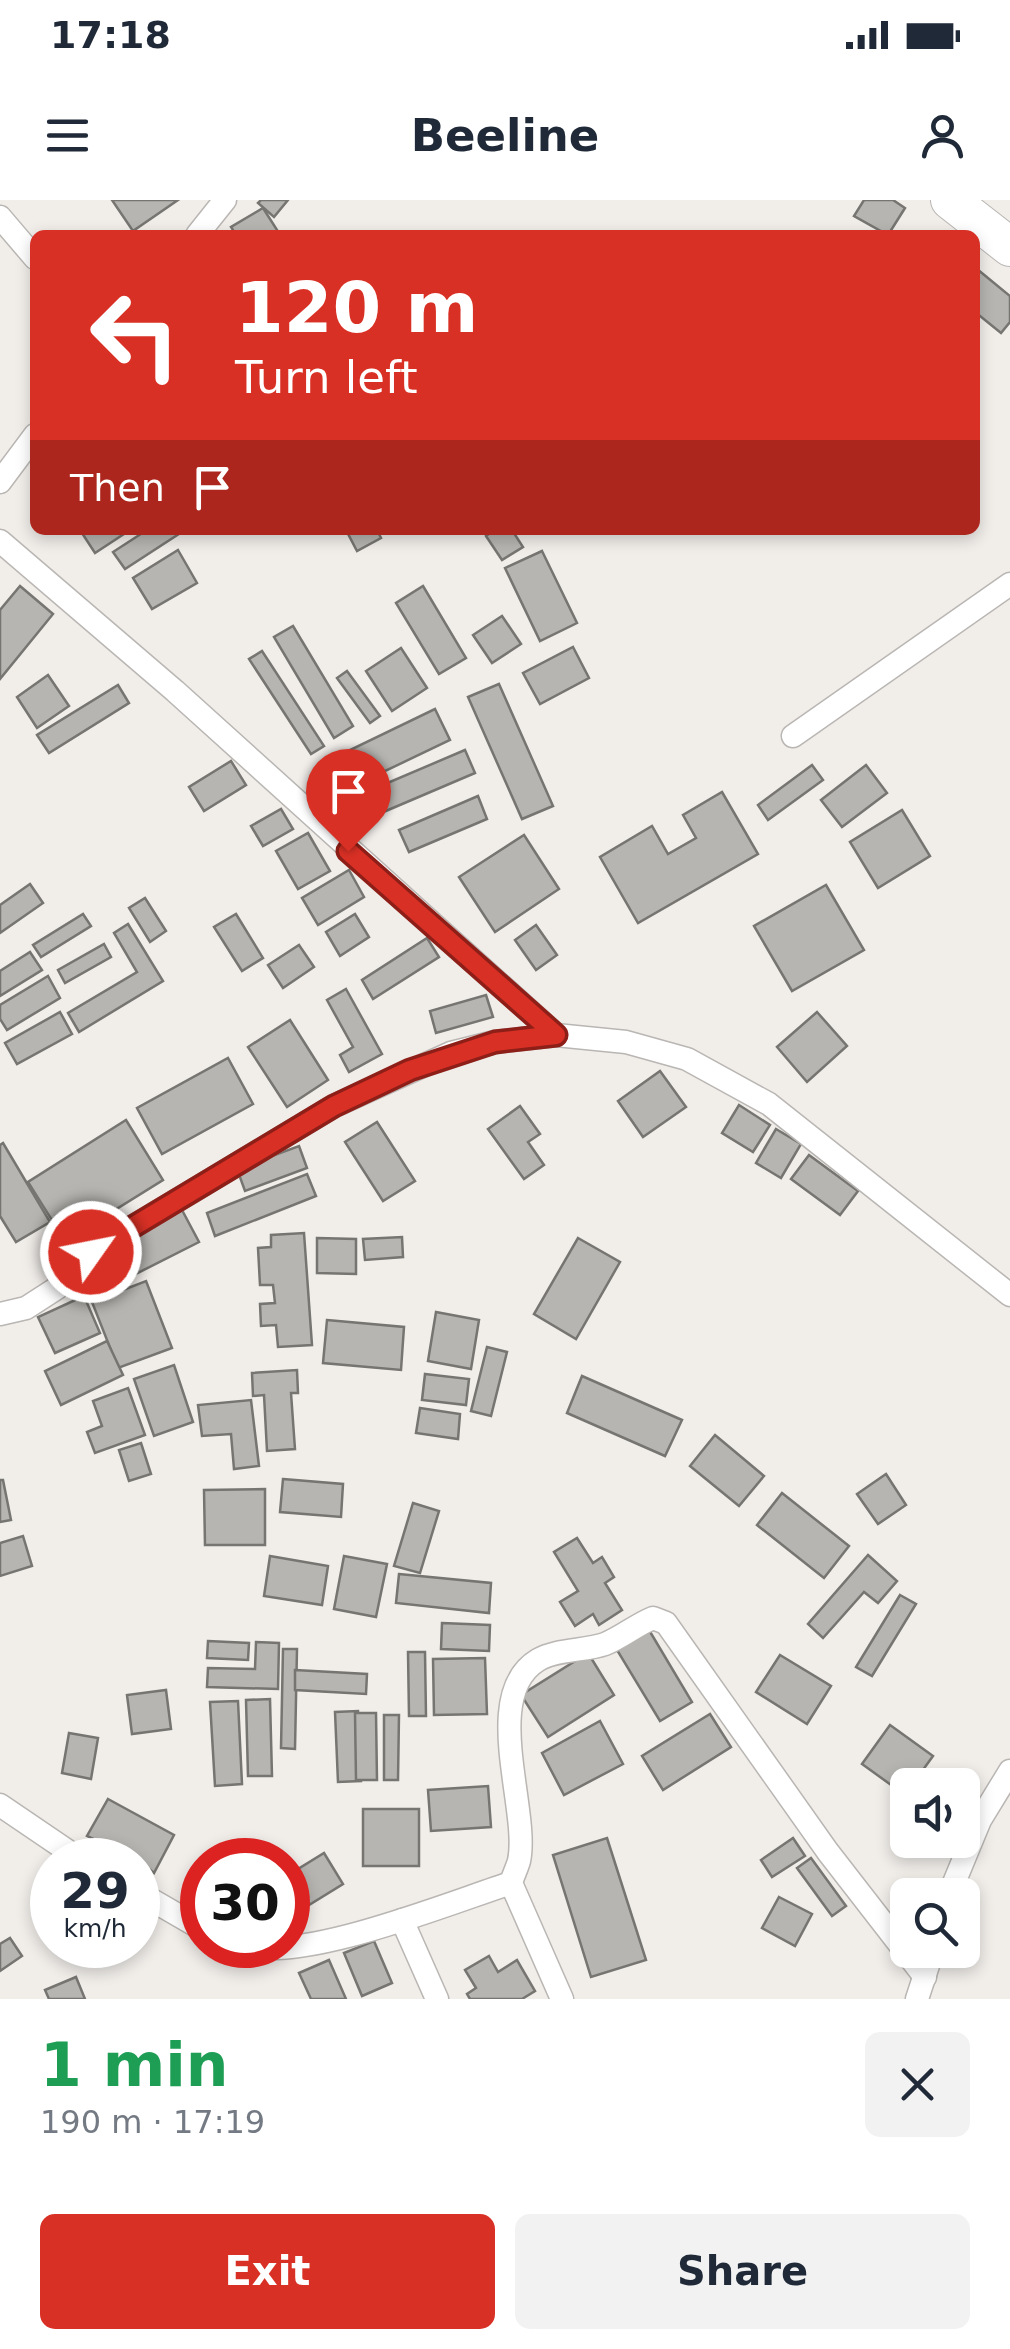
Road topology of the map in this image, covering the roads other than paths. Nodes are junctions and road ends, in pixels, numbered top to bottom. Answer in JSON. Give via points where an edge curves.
{"nodes":[{"id":1,"x":226,"y":200,"type":"edge"},
{"id":2,"x":950,"y":200,"type":"edge"},
{"id":3,"x":0,"y":217,"type":"edge"},
{"id":4,"x":201,"y":230,"type":"edge"},
{"id":5,"x":1010,"y":247,"type":"edge"},
{"id":6,"x":30,"y":252,"type":"edge"},
{"id":7,"x":30,"y":442,"type":"edge"},
{"id":8,"x":0,"y":482,"type":"edge"},
{"id":9,"x":0,"y":541,"type":"edge"},
{"id":10,"x":1010,"y":584,"type":"edge"},
{"id":11,"x":792,"y":736,"type":"dead end"},
{"id":12,"x":556,"y":1035,"type":"junction"},
{"id":13,"x":1010,"y":1295,"type":"edge"},
{"id":14,"x":0,"y":1314,"type":"edge"},
{"id":15,"x":1010,"y":1771,"type":"edge"},
{"id":16,"x":1002,"y":1803,"type":"edge"},
{"id":17,"x":0,"y":1805,"type":"edge"},
{"id":18,"x":49,"y":1838,"type":"edge"},
{"id":19,"x":959,"y":1878,"type":"edge"},
{"id":20,"x":510,"y":1883,"type":"junction"},
{"id":21,"x":402,"y":1920,"type":"junction"},
{"id":22,"x":310,"y":1943,"type":"edge"},
{"id":23,"x":921,"y":1988,"type":"edge"},
{"id":24,"x":436,"y":1999,"type":"edge"},
{"id":25,"x":562,"y":1999,"type":"edge"}],
"edges":[{"from":1,"to":4,"type":"street"},
{"from":2,"to":5,"type":"main road"},
{"from":3,"to":6,"type":"street"},
{"from":7,"to":8,"type":"street"},
{"from":9,"to":12,"type":"street"},
{"from":10,"to":11,"type":"street"},
{"from":12,"to":13,"type":"street","via":[[626,1042],[687,1058],[769,1104]]},
{"from":12,"to":14,"type":"street","via":[[451,1054],[334,1106],[91,1252],[57,1288],[26,1308]]},
{"from":15,"to":16,"type":"street"},
{"from":16,"to":19,"type":"street"},
{"from":17,"to":18,"type":"street"},
{"from":20,"to":21,"type":"street"},
{"from":20,"to":23,"type":"street","via":[[520,1841],[511,1736],[517,1686],[541,1658],[608,1643],[653,1618],[666,1623]]},
{"from":20,"to":25,"type":"street"},
{"from":21,"to":22,"type":"street"},
{"from":21,"to":24,"type":"street"}]}
